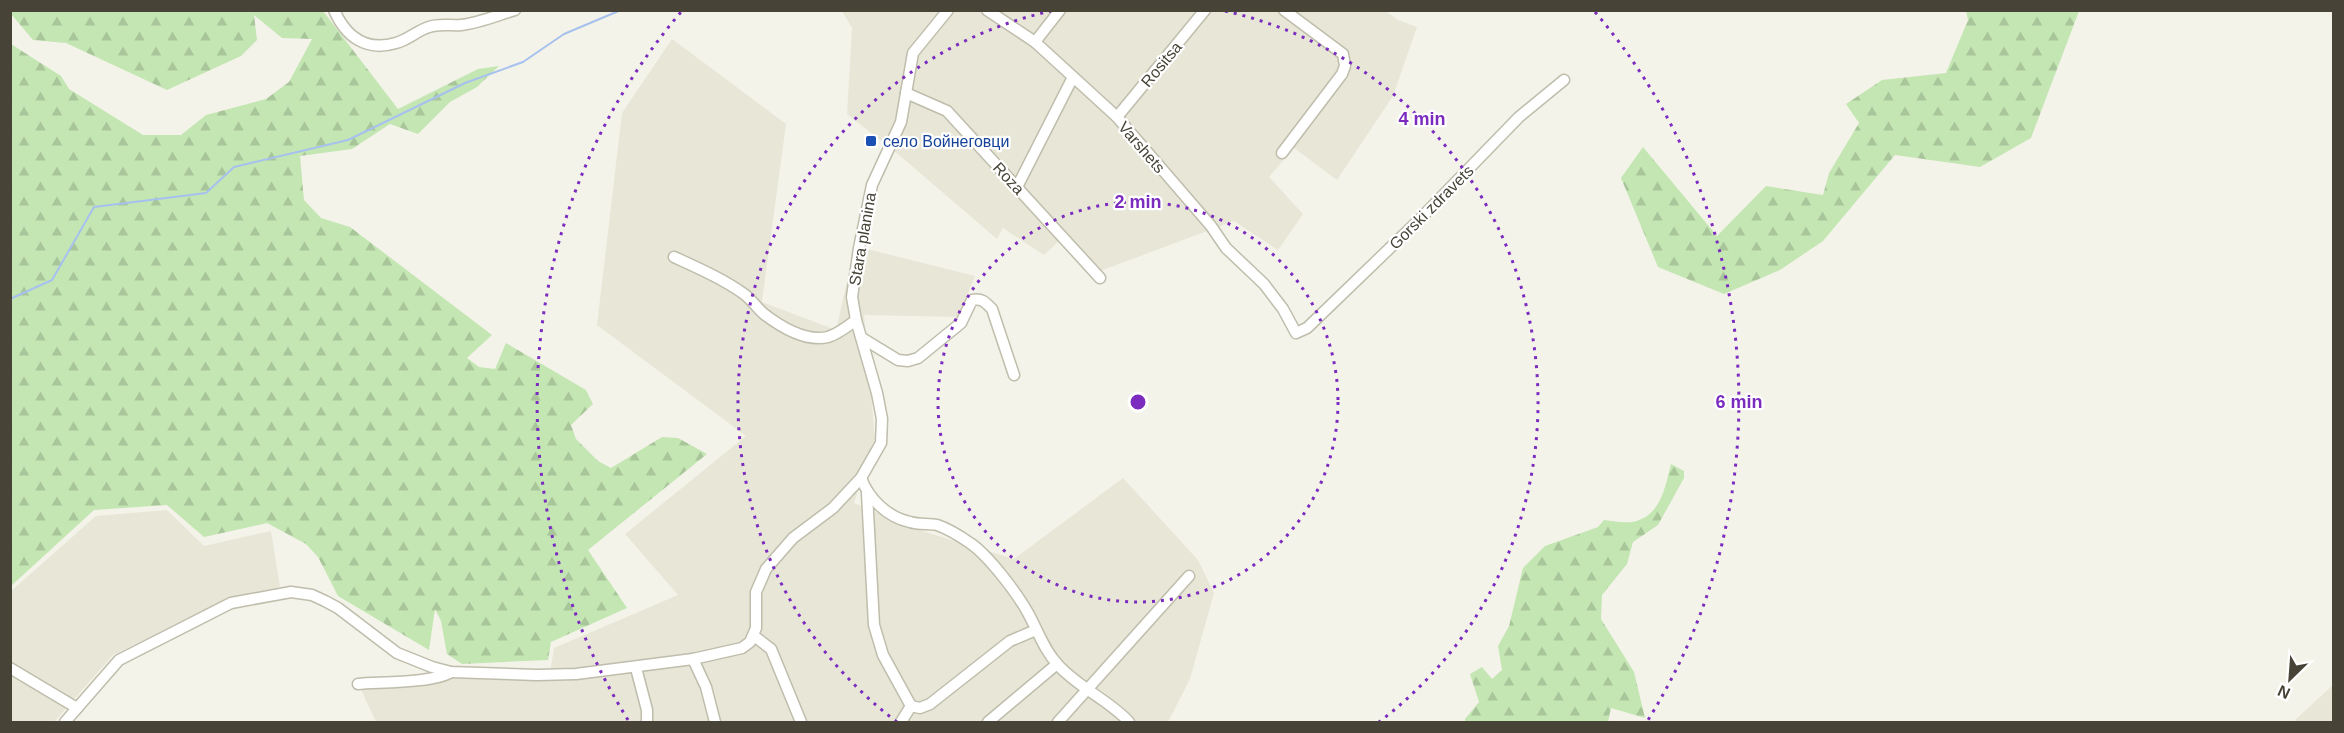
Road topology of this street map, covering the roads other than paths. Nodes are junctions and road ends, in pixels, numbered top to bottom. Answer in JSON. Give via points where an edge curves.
{"nodes":[{"id":1,"x":334,"y":10,"type":"edge"},
{"id":2,"x":515,"y":10,"type":"edge"},
{"id":3,"x":948,"y":10,"type":"edge"},
{"id":4,"x":987,"y":10,"type":"edge"},
{"id":5,"x":1060,"y":10,"type":"edge"},
{"id":6,"x":1205,"y":10,"type":"edge"},
{"id":7,"x":1284,"y":10,"type":"edge"},
{"id":8,"x":1035,"y":42,"type":"junction"},
{"id":9,"x":1073,"y":77,"type":"junction"},
{"id":10,"x":1564,"y":80,"type":"dead end"},
{"id":11,"x":906,"y":93,"type":"junction"},
{"id":12,"x":1117,"y":117,"type":"junction"},
{"id":13,"x":1282,"y":153,"type":"dead end"},
{"id":14,"x":1017,"y":187,"type":"junction"},
{"id":15,"x":674,"y":257,"type":"dead end"},
{"id":16,"x":1100,"y":278,"type":"dead end"},
{"id":17,"x":856,"y":320,"type":"junction"},
{"id":18,"x":1296,"y":333,"type":"joint"},
{"id":19,"x":862,"y":338,"type":"junction"},
{"id":20,"x":1014,"y":375,"type":"dead end"},
{"id":21,"x":861,"y":478,"type":"junction"},
{"id":22,"x":867,"y":493,"type":"junction"},
{"id":23,"x":1189,"y":576,"type":"dead end"},
{"id":24,"x":1036,"y":630,"type":"junction"},
{"id":25,"x":754,"y":636,"type":"junction"},
{"id":26,"x":693,"y":659,"type":"junction"},
{"id":27,"x":1057,"y":664,"type":"junction"},
{"id":28,"x":10,"y":668,"type":"edge"},
{"id":29,"x":636,"y":668,"type":"junction"},
{"id":30,"x":451,"y":672,"type":"junction"},
{"id":31,"x":358,"y":684,"type":"dead end"},
{"id":32,"x":1086,"y":690,"type":"junction"},
{"id":33,"x":911,"y":706,"type":"junction"},
{"id":34,"x":77,"y":708,"type":"junction"},
{"id":35,"x":648,"y":722,"type":"edge"},
{"id":36,"x":65,"y":723,"type":"edge"},
{"id":37,"x":716,"y":723,"type":"edge"},
{"id":38,"x":801,"y":723,"type":"edge"},
{"id":39,"x":901,"y":723,"type":"edge"},
{"id":40,"x":988,"y":723,"type":"edge"},
{"id":41,"x":1058,"y":723,"type":"edge"},
{"id":42,"x":1129,"y":723,"type":"edge"}],
"edges":[{"from":1,"to":2,"type":"street","via":[[351,37],[378,46],[397,43],[433,26],[467,24]]},
{"from":3,"to":11,"type":"street","name":"Stara planina","via":[[914,53]]},
{"from":4,"to":8,"type":"street","name":"Varshets"},
{"from":5,"to":8,"type":"street"},
{"from":6,"to":12,"type":"street","name":"Rositsa"},
{"from":7,"to":13,"type":"street","via":[[1343,54],[1345,63],[1342,74]]},
{"from":8,"to":9,"type":"street","name":"Varshets"},
{"from":9,"to":12,"type":"street","name":"Varshets"},
{"from":9,"to":14,"type":"street"},
{"from":10,"to":18,"type":"street","name":"Gorski zdravets","via":[[1519,117],[1388,250],[1307,328]]},
{"from":11,"to":14,"type":"street","name":"Roza","via":[[947,111]]},
{"from":11,"to":17,"type":"street","name":"Stara planina","via":[[901,122],[867,202],[852,297]]},
{"from":12,"to":18,"type":"street","name":"Varshets","via":[[1226,248],[1264,284]]},
{"from":14,"to":16,"type":"street","name":"Roza"},
{"from":15,"to":17,"type":"street","via":[[726,282],[765,314],[803,336],[830,336]]},
{"from":17,"to":19,"type":"street","name":"Stara planina"},
{"from":19,"to":20,"type":"street","via":[[898,360],[918,358],[961,323],[972,300],[978,299],[992,309]]},
{"from":19,"to":21,"type":"street","name":"Stara planina","via":[[882,419],[881,443]]},
{"from":21,"to":22,"type":"street"},
{"from":21,"to":25,"type":"street","name":"Stara planina","via":[[833,508],[793,538],[765,569],[756,592]]},
{"from":22,"to":24,"type":"street","via":[[888,513],[911,523],[937,525],[979,549],[1027,610]]},
{"from":22,"to":33,"type":"street","via":[[874,625],[884,655]]},
{"from":23,"to":32,"type":"street"},
{"from":24,"to":27,"type":"street"},
{"from":24,"to":33,"type":"street","via":[[1011,641],[930,704]]},
{"from":25,"to":26,"type":"street","via":[[742,648]]},
{"from":25,"to":38,"type":"street","via":[[771,649]]},
{"from":26,"to":29,"type":"street"},
{"from":26,"to":37,"type":"street"},
{"from":27,"to":32,"type":"street"},
{"from":27,"to":40,"type":"street"},
{"from":28,"to":34,"type":"street"},
{"from":29,"to":30,"type":"street","via":[[537,675]]},
{"from":29,"to":35,"type":"street"},
{"from":30,"to":31,"type":"street","via":[[402,682]]},
{"from":30,"to":34,"type":"street","via":[[405,657],[338,608],[312,595],[291,592],[231,603],[119,660]]},
{"from":32,"to":41,"type":"street"},
{"from":32,"to":42,"type":"street"},
{"from":33,"to":39,"type":"street"},
{"from":34,"to":36,"type":"street"}]}
